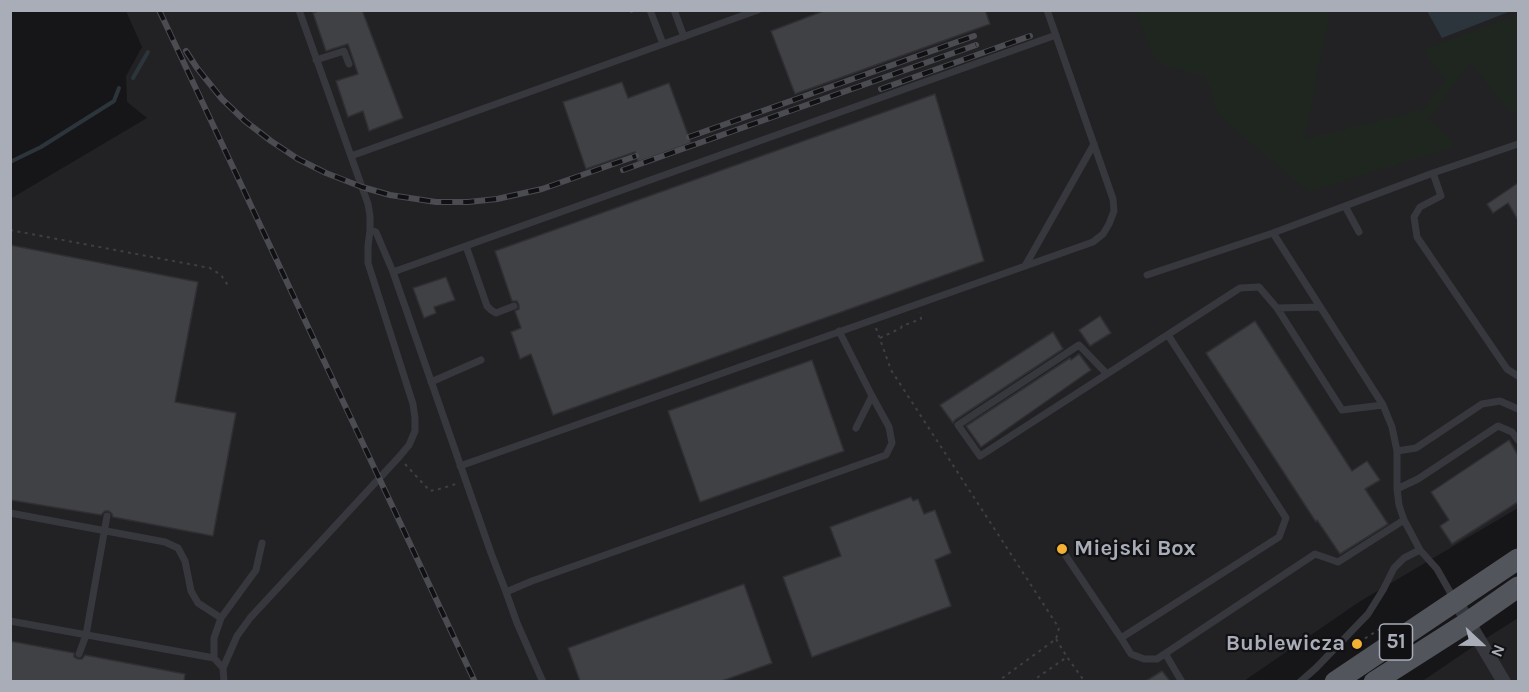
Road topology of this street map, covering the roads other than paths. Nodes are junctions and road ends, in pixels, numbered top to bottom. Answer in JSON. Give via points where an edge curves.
{"nodes":[{"id":1,"x":299,"y":10,"type":"edge"},
{"id":2,"x":650,"y":10,"type":"edge"},
{"id":3,"x":674,"y":10,"type":"edge"},
{"id":4,"x":758,"y":10,"type":"edge"},
{"id":5,"x":1047,"y":10,"type":"edge"},
{"id":6,"x":1056,"y":36,"type":"junction"},
{"id":7,"x":684,"y":37,"type":"junction"},
{"id":8,"x":663,"y":44,"type":"junction"},
{"id":9,"x":316,"y":60,"type":"junction"},
{"id":10,"x":349,"y":64,"type":"dead end"},
{"id":11,"x":1094,"y":144,"type":"junction"},
{"id":12,"x":1518,"y":144,"type":"edge"},
{"id":13,"x":351,"y":156,"type":"junction"},
{"id":14,"x":1433,"y":173,"type":"junction"},
{"id":15,"x":1345,"y":206,"type":"junction"},
{"id":16,"x":370,"y":230,"type":"junction"},
{"id":17,"x":1359,"y":232,"type":"dead end"},
{"id":18,"x":1273,"y":233,"type":"junction"},
{"id":19,"x":466,"y":246,"type":"junction"},
{"id":20,"x":1025,"y":266,"type":"junction"},
{"id":21,"x":393,"y":272,"type":"junction"},
{"id":22,"x":1147,"y":275,"type":"dead end"},
{"id":23,"x":514,"y":306,"type":"dead end"},
{"id":24,"x":1277,"y":308,"type":"junction"},
{"id":25,"x":1320,"y":308,"type":"junction"},
{"id":26,"x":839,"y":331,"type":"junction"},
{"id":27,"x":1168,"y":335,"type":"junction"},
{"id":28,"x":481,"y":360,"type":"dead end"},
{"id":29,"x":1107,"y":374,"type":"junction"},
{"id":30,"x":1518,"y":376,"type":"edge"},
{"id":31,"x":431,"y":382,"type":"junction"},
{"id":32,"x":872,"y":396,"type":"junction"},
{"id":33,"x":1383,"y":405,"type":"junction"},
{"id":34,"x":1518,"y":409,"type":"edge"},
{"id":35,"x":856,"y":428,"type":"dead end"},
{"id":36,"x":1518,"y":440,"type":"edge"},
{"id":37,"x":1397,"y":451,"type":"junction"},
{"id":38,"x":460,"y":466,"type":"junction"},
{"id":39,"x":1397,"y":489,"type":"junction"},
{"id":40,"x":10,"y":513,"type":"edge"},
{"id":41,"x":107,"y":516,"type":"dead end"},
{"id":42,"x":1404,"y":520,"type":"junction"},
{"id":43,"x":105,"y":530,"type":"junction"},
{"id":44,"x":262,"y":543,"type":"dead end"},
{"id":45,"x":1420,"y":550,"type":"junction"},
{"id":46,"x":1066,"y":556,"type":"dead end"},
{"id":47,"x":1518,"y":559,"type":"edge"},
{"id":48,"x":1518,"y":587,"type":"edge"},
{"id":49,"x":506,"y":592,"type":"junction"},
{"id":50,"x":1456,"y":601,"type":"junction"},
{"id":51,"x":221,"y":618,"type":"junction"},
{"id":52,"x":10,"y":621,"type":"edge"},
{"id":53,"x":1468,"y":622,"type":"junction"},
{"id":54,"x":86,"y":635,"type":"junction"},
{"id":55,"x":1121,"y":638,"type":"junction"},
{"id":56,"x":79,"y":654,"type":"dead end"},
{"id":57,"x":1166,"y":655,"type":"junction"},
{"id":58,"x":214,"y":657,"type":"junction"},
{"id":59,"x":223,"y":668,"type":"junction"},
{"id":60,"x":224,"y":681,"type":"edge"},
{"id":61,"x":543,"y":681,"type":"edge"},
{"id":62,"x":1182,"y":681,"type":"edge"},
{"id":63,"x":1300,"y":681,"type":"edge"},
{"id":64,"x":1335,"y":681,"type":"edge"},
{"id":65,"x":1374,"y":681,"type":"edge"},
{"id":66,"x":1504,"y":681,"type":"edge"}],
"edges":[{"from":1,"to":9,"type":"lane"},
{"from":2,"to":8,"type":"lane"},
{"from":3,"to":7,"type":"lane"},
{"from":4,"to":7,"type":"lane"},
{"from":5,"to":6,"type":"lane"},
{"from":6,"to":11,"type":"lane"},
{"from":6,"to":19,"type":"lane"},
{"from":7,"to":8,"type":"lane"},
{"from":8,"to":13,"type":"lane"},
{"from":9,"to":10,"type":"lane","via":[[344,51]]},
{"from":9,"to":13,"type":"lane"},
{"from":11,"to":20,"type":"lane"},
{"from":11,"to":20,"type":"lane","via":[[1113,199],[1109,224],[1093,242]]},
{"from":12,"to":14,"type":"lane"},
{"from":13,"to":16,"type":"lane","via":[[368,204]]},
{"from":14,"to":15,"type":"lane"},
{"from":14,"to":30,"type":"lane","via":[[1441,196],[1420,207],[1414,217],[1417,237],[1507,369]]},
{"from":15,"to":17,"type":"lane"},
{"from":15,"to":18,"type":"lane"},
{"from":16,"to":21,"type":"lane","via":[[376,232]]},
{"from":16,"to":59,"type":"lane","via":[[368,262],[413,404],[415,431],[399,457],[250,618]]},
{"from":18,"to":22,"type":"lane"},
{"from":18,"to":25,"type":"lane"},
{"from":19,"to":21,"type":"lane"},
{"from":19,"to":23,"type":"lane","via":[[487,306],[496,313]]},
{"from":20,"to":26,"type":"lane"},
{"from":21,"to":31,"type":"lane"},
{"from":24,"to":25,"type":"lane"},
{"from":24,"to":27,"type":"lane","via":[[1259,287],[1240,288]]},
{"from":24,"to":33,"type":"lane","via":[[1342,410]]},
{"from":25,"to":33,"type":"lane"},
{"from":26,"to":32,"type":"lane"},
{"from":26,"to":38,"type":"lane"},
{"from":27,"to":29,"type":"lane"},
{"from":27,"to":55,"type":"lane","via":[[1286,518],[1279,537]]},
{"from":28,"to":31,"type":"lane"},
{"from":29,"to":29,"type":"lane","via":[[1079,345],[958,425],[980,456]]},
{"from":31,"to":38,"type":"lane"},
{"from":32,"to":35,"type":"lane"},
{"from":32,"to":49,"type":"lane","via":[[889,427],[892,443],[886,455]]},
{"from":33,"to":37,"type":"lane"},
{"from":34,"to":37,"type":"lane","via":[[1500,401],[1482,404],[1416,448]]},
{"from":36,"to":39,"type":"lane","via":[[1512,432],[1498,426]]},
{"from":37,"to":39,"type":"lane"},
{"from":38,"to":49,"type":"lane"},
{"from":39,"to":42,"type":"lane"},
{"from":40,"to":43,"type":"lane"},
{"from":41,"to":43,"type":"lane"},
{"from":42,"to":45,"type":"lane"},
{"from":42,"to":57,"type":"lane","via":[[1338,562],[1315,554]]},
{"from":43,"to":51,"type":"lane","via":[[178,548],[198,603]]},
{"from":43,"to":54,"type":"lane"},
{"from":44,"to":51,"type":"lane","via":[[256,570]]},
{"from":45,"to":50,"type":"lane"},
{"from":45,"to":63,"type":"lane","via":[[1394,568],[1368,614]]},
{"from":46,"to":55,"type":"lane"},
{"from":47,"to":50,"type":"main road","number":"51"},
{"from":48,"to":53,"type":"main road","number":"51"},
{"from":49,"to":61,"type":"lane"},
{"from":50,"to":53,"type":"street"},
{"from":50,"to":64,"type":"main road","number":"51"},
{"from":51,"to":58,"type":"lane","via":[[214,638]]},
{"from":52,"to":54,"type":"lane"},
{"from":53,"to":65,"type":"main road","number":"51"},
{"from":53,"to":66,"type":"street"},
{"from":54,"to":56,"type":"lane"},
{"from":54,"to":58,"type":"lane"},
{"from":55,"to":57,"type":"lane","via":[[1131,654],[1144,659]]},
{"from":57,"to":62,"type":"lane"},
{"from":58,"to":59,"type":"lane"},
{"from":59,"to":60,"type":"lane"}]}
